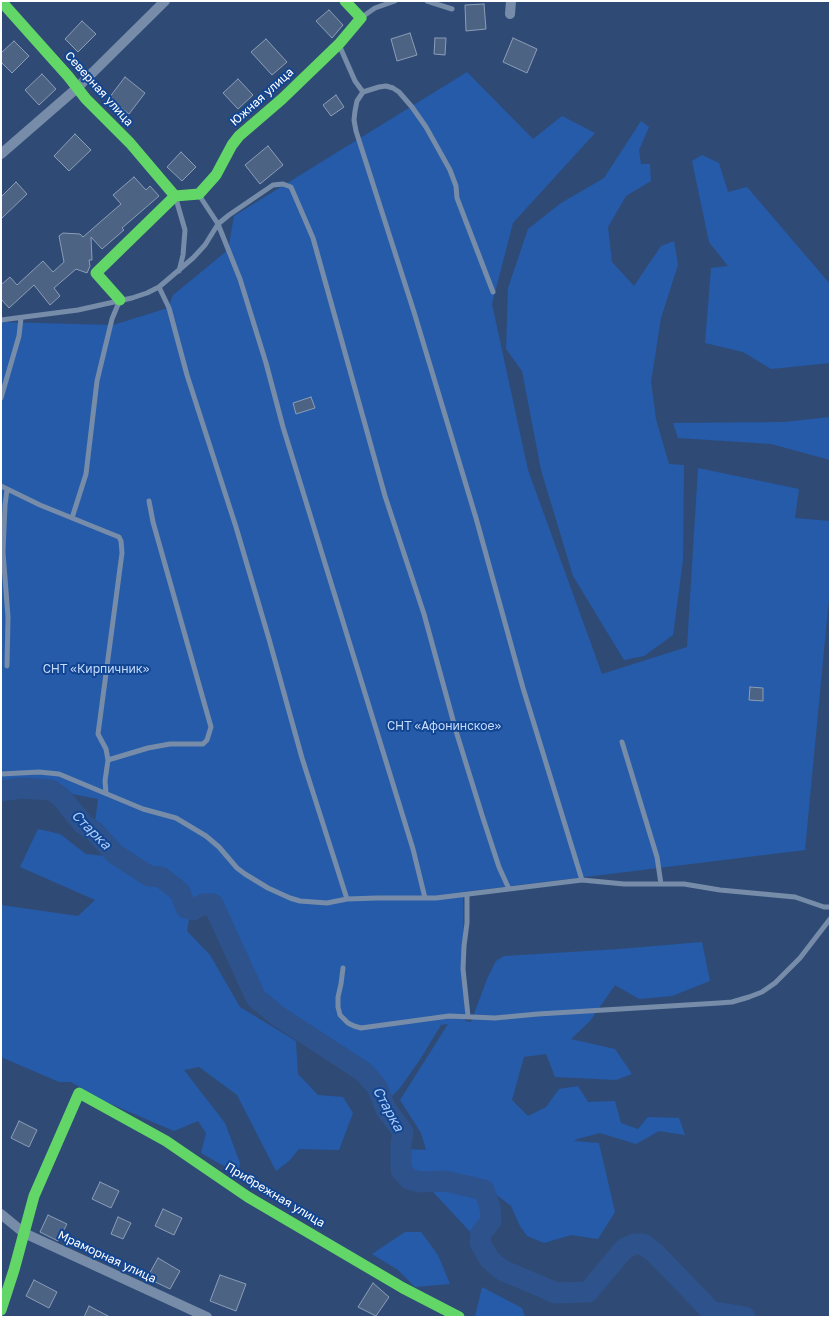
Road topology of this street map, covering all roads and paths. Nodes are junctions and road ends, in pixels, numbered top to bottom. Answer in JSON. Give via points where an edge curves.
{"nodes":[{"id":1,"x":1,"y":1,"type":"edge"},
{"id":2,"x":165,"y":1,"type":"edge"},
{"id":3,"x":345,"y":1,"type":"edge"},
{"id":4,"x":395,"y":1,"type":"edge"},
{"id":5,"x":427,"y":1,"type":"edge"},
{"id":6,"x":511,"y":1,"type":"edge"},
{"id":7,"x":452,"y":9,"type":"dead end"},
{"id":8,"x":510,"y":14,"type":"dead end"},
{"id":9,"x":361,"y":18,"type":"junction"},
{"id":10,"x":339,"y":44,"type":"junction"},
{"id":11,"x":77,"y":88,"type":"junction"},
{"id":12,"x":363,"y":92,"type":"junction"},
{"id":13,"x":1,"y":154,"type":"edge"},
{"id":14,"x":199,"y":194,"type":"junction"},
{"id":15,"x":175,"y":196,"type":"junction"},
{"id":16,"x":218,"y":224,"type":"junction"},
{"id":17,"x":178,"y":271,"type":"junction"},
{"id":18,"x":160,"y":287,"type":"junction"},
{"id":19,"x":493,"y":292,"type":"dead end"},
{"id":20,"x":120,"y":300,"type":"junction"},
{"id":21,"x":21,"y":318,"type":"junction"},
{"id":22,"x":1,"y":320,"type":"edge"},
{"id":23,"x":1,"y":398,"type":"edge"},
{"id":24,"x":1,"y":486,"type":"edge"},
{"id":25,"x":7,"y":490,"type":"junction"},
{"id":26,"x":148,"y":501,"type":"dead end"},
{"id":27,"x":72,"y":518,"type":"junction"},
{"id":28,"x":7,"y":666,"type":"dead end"},
{"id":29,"x":622,"y":742,"type":"dead end"},
{"id":30,"x":108,"y":760,"type":"junction"},
{"id":31,"x":1,"y":774,"type":"edge"},
{"id":32,"x":106,"y":793,"type":"junction"},
{"id":33,"x":582,"y":880,"type":"junction"},
{"id":34,"x":661,"y":884,"type":"junction"},
{"id":35,"x":509,"y":889,"type":"junction"},
{"id":36,"x":467,"y":894,"type":"junction"},
{"id":37,"x":425,"y":898,"type":"junction"},
{"id":38,"x":347,"y":899,"type":"junction"},
{"id":39,"x":830,"y":907,"type":"edge"},
{"id":40,"x":830,"y":919,"type":"edge"},
{"id":41,"x":342,"y":968,"type":"dead end"},
{"id":42,"x":468,"y":1016,"type":"junction"},
{"id":43,"x":1,"y":1214,"type":"edge"},
{"id":44,"x":24,"y":1233,"type":"junction"},
{"id":45,"x":1,"y":1310,"type":"edge"},
{"id":46,"x":207,"y":1317,"type":"edge"},
{"id":47,"x":458,"y":1317,"type":"edge"}],
"edges":[{"from":1,"to":11,"type":"street","name":"Северная улица"},
{"from":2,"to":11,"type":"street"},
{"from":3,"to":9,"type":"street"},
{"from":4,"to":9,"type":"lane","name":"Южная улица","via":[[375,8]]},
{"from":5,"to":7,"type":"lane"},
{"from":6,"to":8,"type":"street"},
{"from":9,"to":10,"type":"street","name":"Южная улица"},
{"from":10,"to":12,"type":"lane"},
{"from":10,"to":14,"type":"street","name":"Южная улица","via":[[239,136],[216,175]]},
{"from":11,"to":13,"type":"street"},
{"from":11,"to":15,"type":"street","name":"Северная улица"},
{"from":12,"to":19,"type":"lane","via":[[386,86],[394,88],[426,127],[450,170],[456,186],[456,198]]},
{"from":12,"to":33,"type":"lane","via":[[355,111],[356,131],[420,331]]},
{"from":14,"to":15,"type":"street"},
{"from":14,"to":16,"type":"lane"},
{"from":15,"to":17,"type":"lane","via":[[185,230]]},
{"from":15,"to":20,"type":"street","via":[[96,273]]},
{"from":16,"to":17,"type":"lane","via":[[205,245]]},
{"from":16,"to":35,"type":"lane","via":[[273,185],[283,184],[291,188],[314,238],[385,496],[424,614],[479,806]]},
{"from":16,"to":37,"type":"lane","via":[[240,278],[413,849]]},
{"from":17,"to":18,"type":"lane"},
{"from":18,"to":20,"type":"lane"},
{"from":18,"to":38,"type":"lane","via":[[239,536],[302,758]]},
{"from":20,"to":21,"type":"lane"},
{"from":20,"to":27,"type":"lane","via":[[112,319],[97,381],[86,474]]},
{"from":21,"to":22,"type":"lane"},
{"from":21,"to":23,"type":"lane"},
{"from":24,"to":25,"type":"lane"},
{"from":25,"to":27,"type":"lane"},
{"from":25,"to":28,"type":"lane","via":[[3,552],[8,617]]},
{"from":26,"to":30,"type":"lane","via":[[211,727],[203,744],[170,744]]},
{"from":27,"to":30,"type":"lane","via":[[121,541],[98,734]]},
{"from":29,"to":34,"type":"lane","via":[[657,857]]},
{"from":30,"to":32,"type":"lane"},
{"from":31,"to":32,"type":"lane","via":[[59,774]]},
{"from":32,"to":38,"type":"lane","via":[[183,821],[206,836],[244,874],[290,898],[327,902]]},
{"from":33,"to":34,"type":"lane"},
{"from":33,"to":35,"type":"lane"},
{"from":34,"to":39,"type":"lane","via":[[795,896]]},
{"from":35,"to":36,"type":"lane"},
{"from":36,"to":37,"type":"lane"},
{"from":36,"to":42,"type":"lane","via":[[463,969]]},
{"from":37,"to":38,"type":"lane"},
{"from":40,"to":42,"type":"lane","via":[[775,984],[732,1002],[495,1018]]},
{"from":41,"to":42,"type":"lane","via":[[338,1007],[340,1015],[354,1026],[368,1028]]},
{"from":43,"to":44,"type":"street","name":"Мраморная улица"},
{"from":44,"to":45,"type":"street"},
{"from":44,"to":46,"type":"street","name":"Мраморная улица"},
{"from":44,"to":47,"type":"street","name":"Прибрежная улица","via":[[34,1196],[79,1093],[166,1141],[248,1197],[402,1288]]}]}
